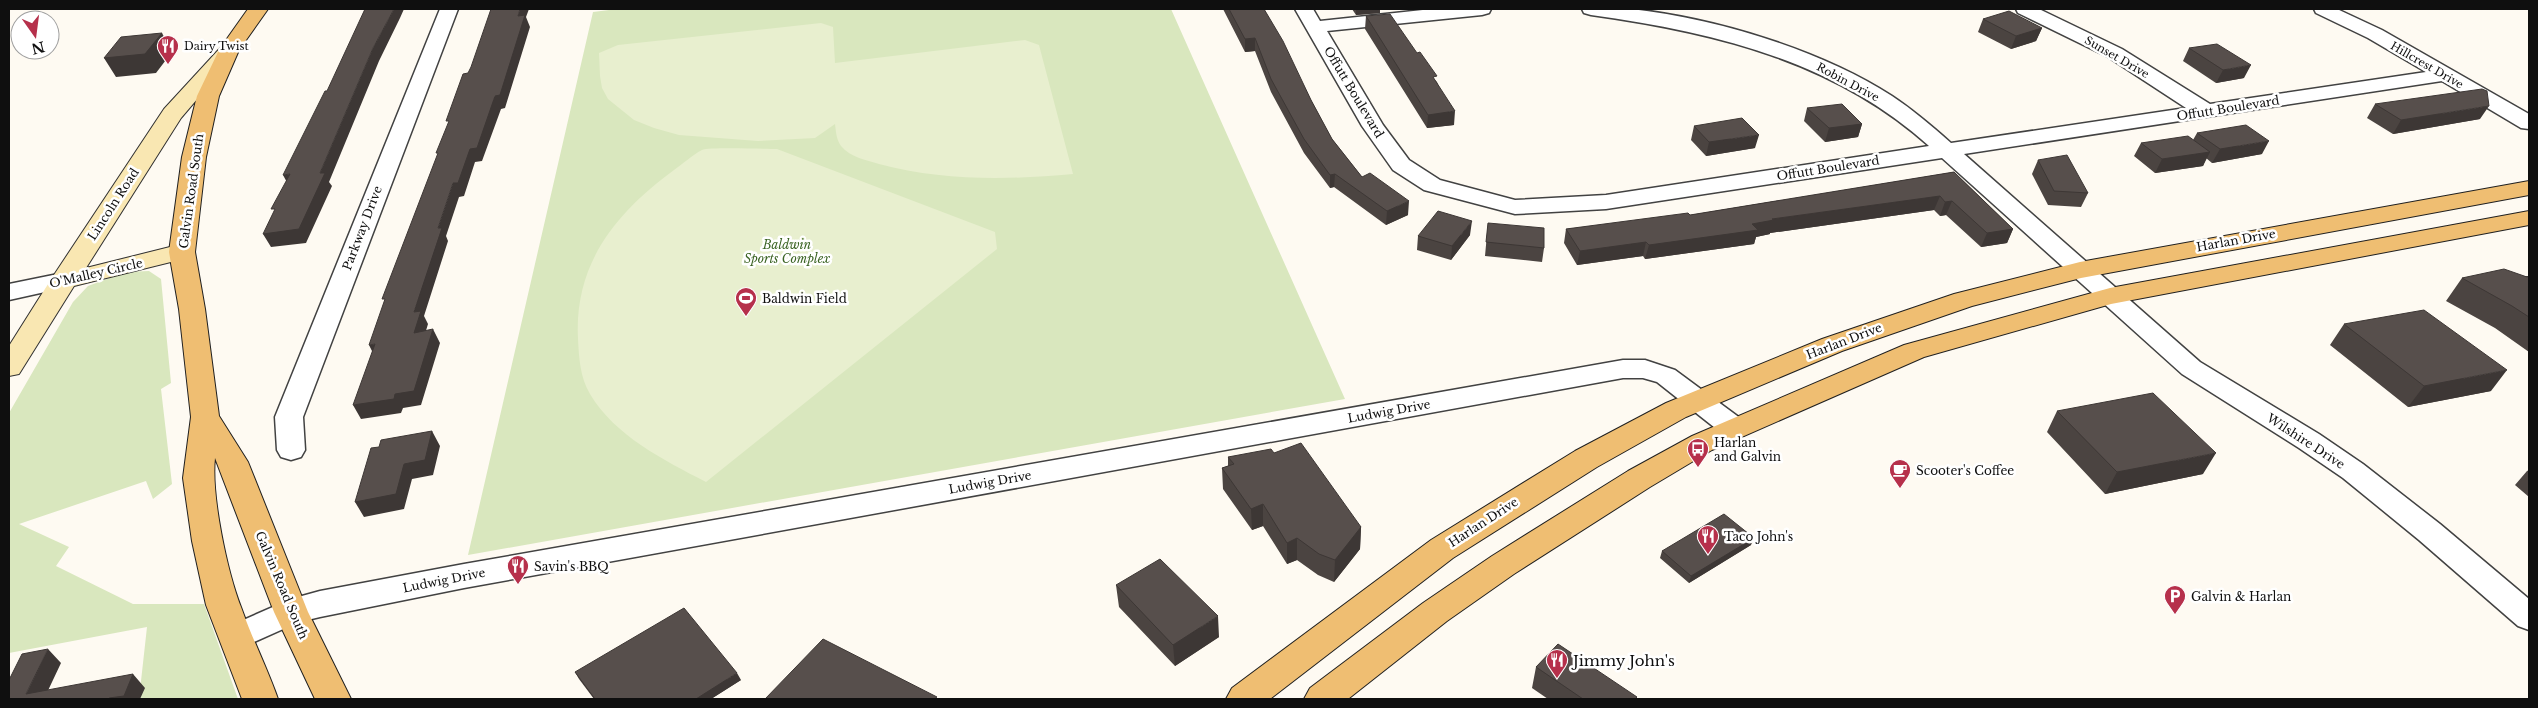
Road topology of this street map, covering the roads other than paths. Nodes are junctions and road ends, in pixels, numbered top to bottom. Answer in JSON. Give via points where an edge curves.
{"nodes":[{"id":1,"x":258,"y":9,"type":"edge"},
{"id":2,"x":449,"y":9,"type":"edge"},
{"id":3,"x":1482,"y":9,"type":"edge"},
{"id":4,"x":1591,"y":9,"type":"edge"},
{"id":5,"x":2025,"y":9,"type":"edge"},
{"id":6,"x":2322,"y":9,"type":"edge"},
{"id":7,"x":1310,"y":18,"type":"edge"},
{"id":8,"x":229,"y":50,"type":"junction"},
{"id":9,"x":2443,"y":75,"type":"junction"},
{"id":10,"x":204,"y":110,"type":"junction"},
{"id":11,"x":2206,"y":112,"type":"junction"},
{"id":12,"x":172,"y":114,"type":"junction"},
{"id":13,"x":2529,"y":123,"type":"edge"},
{"id":14,"x":1947,"y":151,"type":"junction"},
{"id":15,"x":2529,"y":188,"type":"edge"},
{"id":16,"x":2529,"y":218,"type":"edge"},
{"id":17,"x":182,"y":252,"type":"junction"},
{"id":18,"x":2080,"y":270,"type":"junction"},
{"id":19,"x":9,"y":277,"type":"edge"},
{"id":20,"x":63,"y":281,"type":"junction"},
{"id":21,"x":9,"y":292,"type":"edge"},
{"id":22,"x":2110,"y":296,"type":"junction"},
{"id":23,"x":9,"y":367,"type":"edge"},
{"id":24,"x":1698,"y":399,"type":"junction"},
{"id":25,"x":205,"y":417,"type":"junction"},
{"id":26,"x":1734,"y":428,"type":"junction"},
{"id":27,"x":291,"y":450,"type":"dead end"},
{"id":28,"x":292,"y":612,"type":"junction"},
{"id":29,"x":2529,"y":617,"type":"edge"},
{"id":30,"x":236,"y":637,"type":"junction"},
{"id":31,"x":260,"y":699,"type":"edge"},
{"id":32,"x":333,"y":699,"type":"edge"},
{"id":33,"x":1244,"y":699,"type":"edge"},
{"id":34,"x":1322,"y":699,"type":"edge"}],
"edges":[{"from":1,"to":8,"type":"main road","name":"Galvin Road South"},
{"from":2,"to":27,"type":"street","name":"Parkway Drive","via":[[289,417]]},
{"from":3,"to":7,"type":"street"},
{"from":4,"to":14,"type":"street","name":"Robin Drive","via":[[1700,26],[1815,64],[1869,91],[1905,115]]},
{"from":5,"to":11,"type":"street","name":"Sunset Drive","via":[[2115,54]]},
{"from":6,"to":9,"type":"street","name":"Hillcrest Drive","via":[[2374,34]]},
{"from":7,"to":14,"type":"street","name":"Offutt Boulevard","via":[[1372,126],[1401,164],[1432,184],[1515,207],[1606,202]]},
{"from":8,"to":10,"type":"main road","name":"Galvin Road South"},
{"from":8,"to":12,"type":"main road","name":"Lincoln Road"},
{"from":9,"to":11,"type":"street","name":"Offutt Boulevard"},
{"from":9,"to":13,"type":"street","name":"Hillcrest Drive"},
{"from":10,"to":12,"type":"main road"},
{"from":10,"to":17,"type":"main road","name":"Galvin Road South","via":[[194,157]]},
{"from":11,"to":14,"type":"street","name":"Offutt Boulevard"},
{"from":12,"to":20,"type":"main road","name":"Lincoln Road"},
{"from":14,"to":18,"type":"street","name":"Robin Drive"},
{"from":15,"to":18,"type":"main road","name":"Harlan Drive"},
{"from":16,"to":22,"type":"main road"},
{"from":17,"to":20,"type":"main road","name":"O'Malley Circle"},
{"from":17,"to":25,"type":"main road","name":"Galvin Road South"},
{"from":18,"to":22,"type":"street","name":"Wilshire Drive"},
{"from":18,"to":24,"type":"main road","name":"Harlan Drive","via":[[1963,300],[1896,322]]},
{"from":19,"to":20,"type":"street"},
{"from":20,"to":21,"type":"street","name":"O'Malley Circle"},
{"from":20,"to":23,"type":"main road","name":"Lincoln Road"},
{"from":22,"to":26,"type":"main road","via":[[1914,352],[1803,396]]},
{"from":22,"to":29,"type":"street","name":"Wilshire Drive","via":[[2191,368],[2326,452],[2424,527]]},
{"from":24,"to":26,"type":"street","name":"Ludwig Drive"},
{"from":24,"to":28,"type":"street","name":"Ludwig Drive","via":[[1666,376],[1645,369],[1623,369],[464,576]]},
{"from":24,"to":33,"type":"main road","name":"Harlan Drive","via":[[1586,459],[1450,543]]},
{"from":25,"to":28,"type":"main road","name":"Galvin Road South","via":[[233,462]]},
{"from":25,"to":30,"type":"main road","name":"Galvin Road South","via":[[198,478],[208,541],[224,605]]},
{"from":26,"to":34,"type":"main road","via":[[1638,478],[1503,565],[1435,612]]},
{"from":28,"to":30,"type":"street","name":"Ludwig Drive"},
{"from":28,"to":32,"type":"main road","name":"Galvin Road South"},
{"from":30,"to":31,"type":"main road","name":"Galvin Road South"}]}
